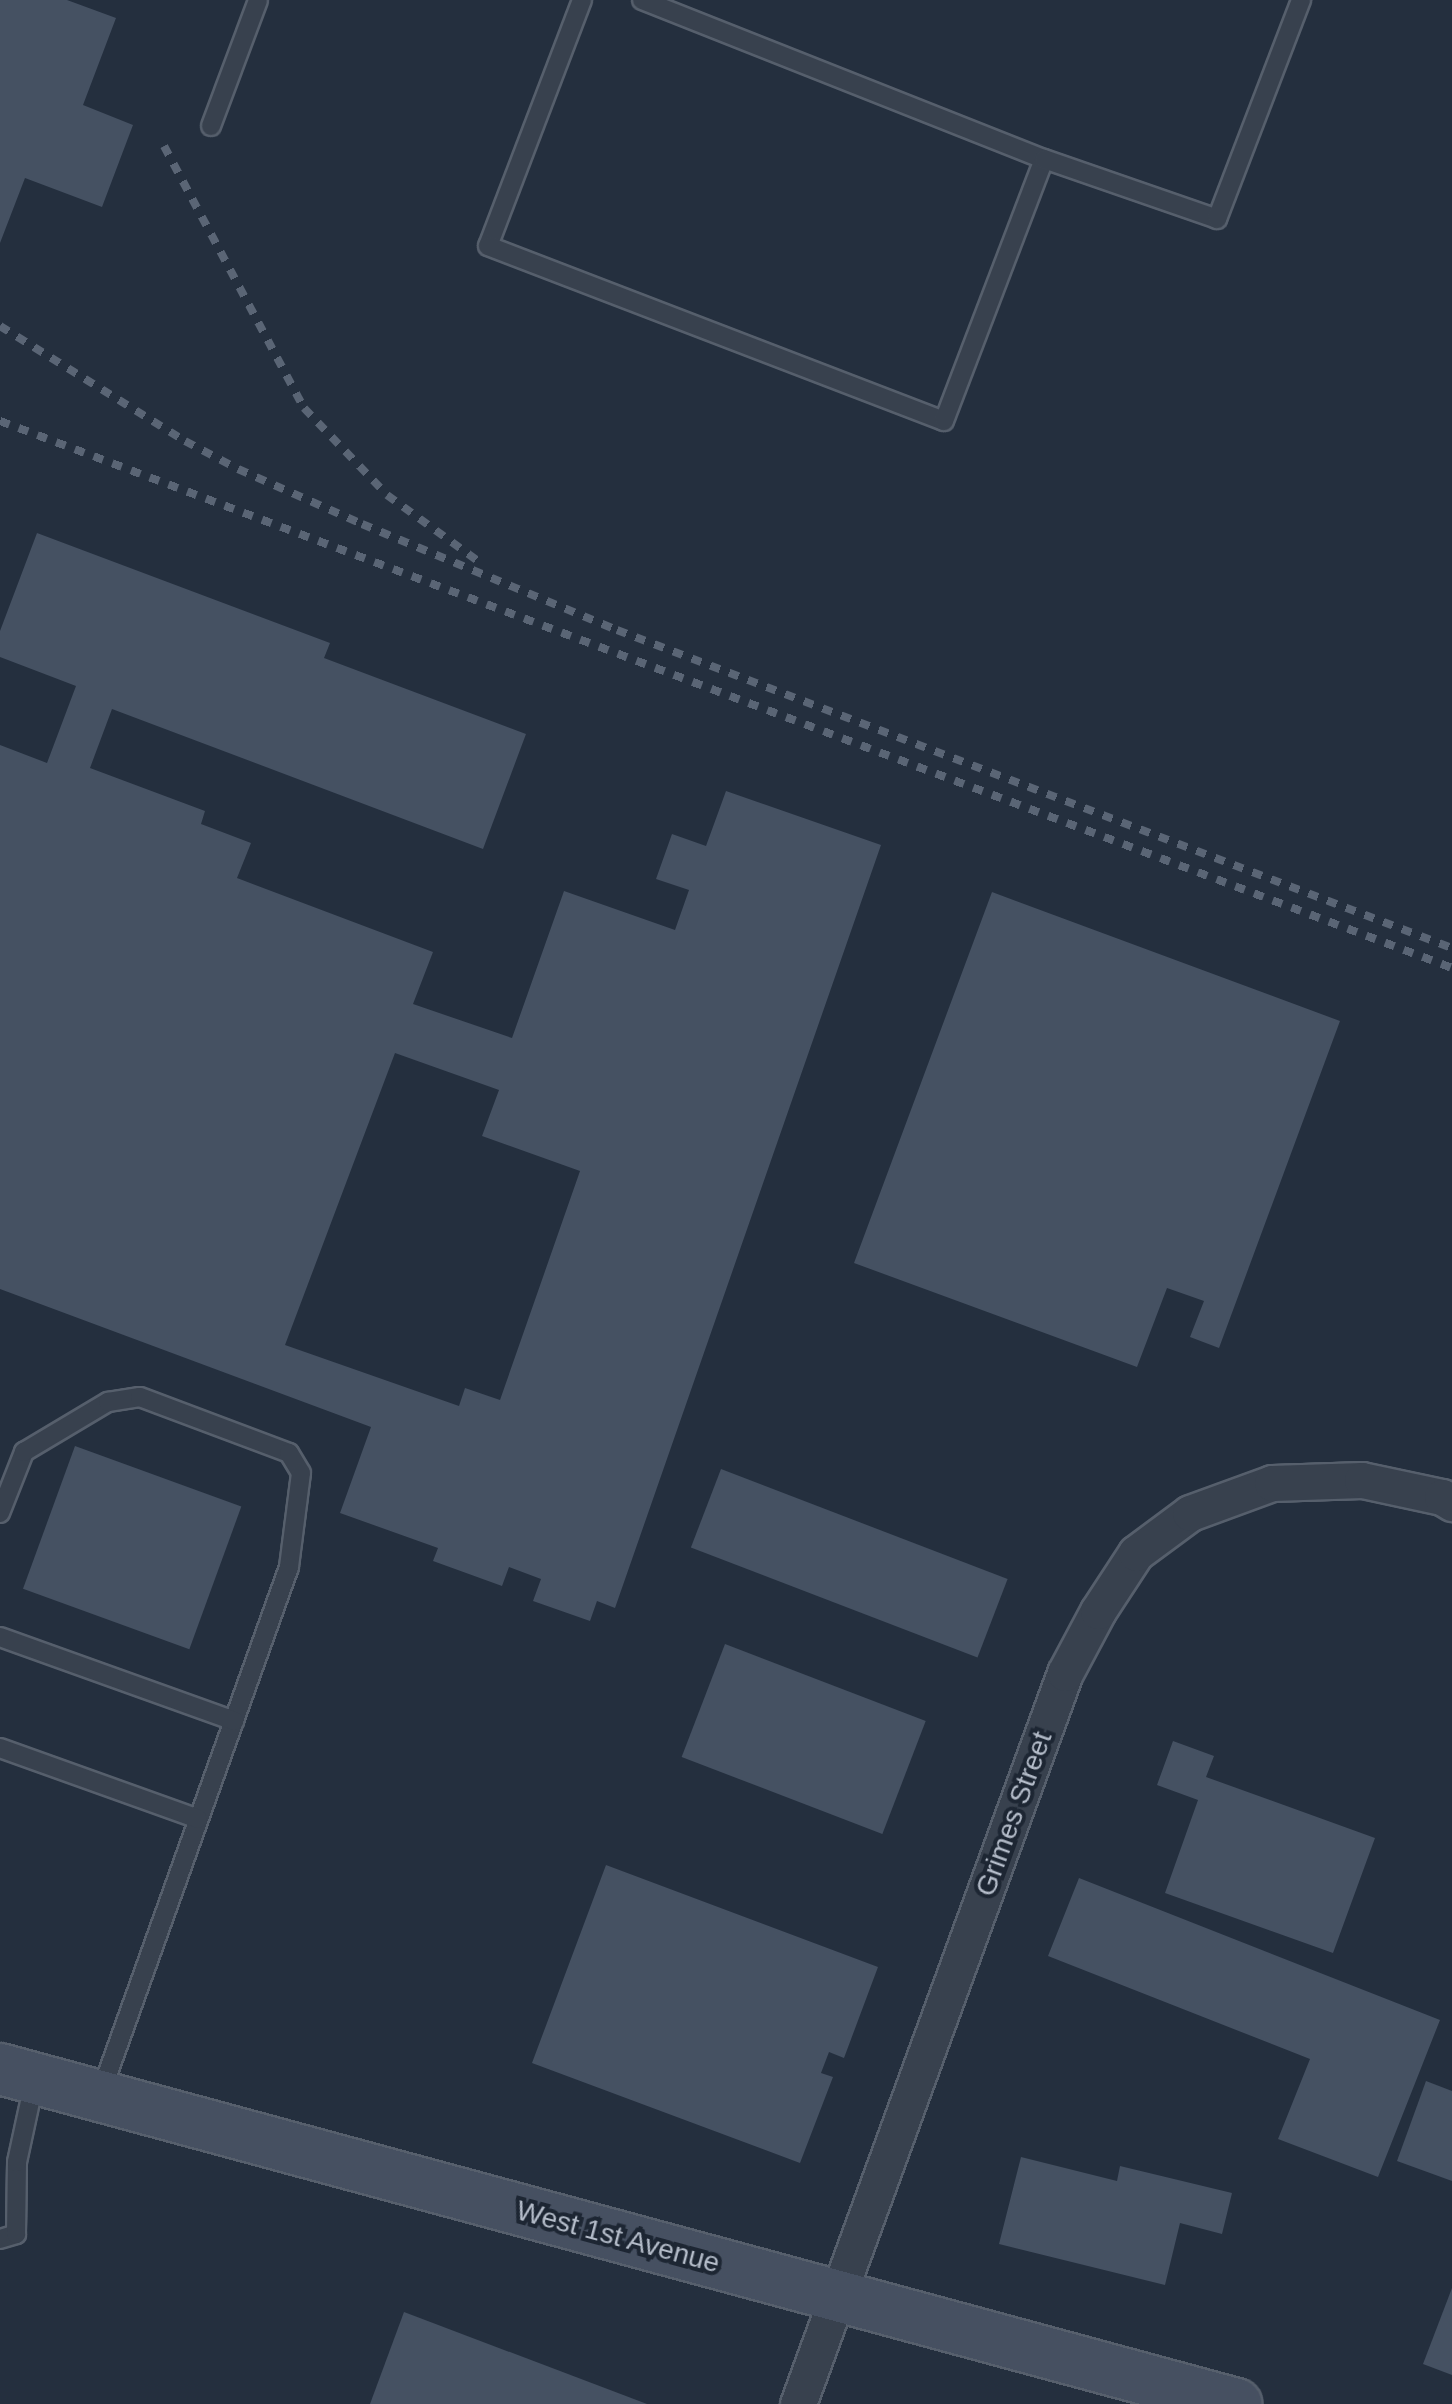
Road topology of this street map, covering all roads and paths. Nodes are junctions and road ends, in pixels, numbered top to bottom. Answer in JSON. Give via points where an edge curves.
{"nodes":[{"id":1,"x":258,"y":0,"type":"edge"},
{"id":2,"x":582,"y":0,"type":"edge"},
{"id":3,"x":642,"y":0,"type":"edge"},
{"id":4,"x":1301,"y":0,"type":"edge"},
{"id":5,"x":210,"y":126,"type":"dead end"},
{"id":6,"x":1044,"y":159,"type":"junction"},
{"id":7,"x":1452,"y":1503,"type":"edge"},
{"id":8,"x":0,"y":1513,"type":"edge"},
{"id":9,"x":0,"y":1637,"type":"edge"},
{"id":10,"x":234,"y":1721,"type":"junction"},
{"id":11,"x":0,"y":1748,"type":"edge"},
{"id":12,"x":198,"y":1819,"type":"junction"},
{"id":13,"x":18,"y":2074,"type":"edge"},
{"id":14,"x":100,"y":2096,"type":"junction"},
{"id":15,"x":0,"y":2238,"type":"edge"},
{"id":16,"x":838,"y":2297,"type":"junction"},
{"id":17,"x":798,"y":2404,"type":"edge"},
{"id":18,"x":1236,"y":2404,"type":"edge"}],
"edges":[{"from":1,"to":5,"type":"lane"},
{"from":2,"to":6,"type":"lane","via":[[488,246],[944,421]]},
{"from":3,"to":6,"type":"lane"},
{"from":4,"to":6,"type":"lane","via":[[1217,219]]},
{"from":7,"to":16,"type":"street","name":"Grimes Street","via":[[1362,1480],[1272,1484],[1190,1513],[1136,1553],[1065,1673]]},
{"from":8,"to":10,"type":"lane","via":[[24,1452],[108,1402],[140,1397],[288,1453],[302,1473],[289,1567]]},
{"from":9,"to":10,"type":"lane"},
{"from":10,"to":12,"type":"lane"},
{"from":11,"to":12,"type":"lane"},
{"from":12,"to":14,"type":"lane"},
{"from":13,"to":14,"type":"street","name":"West 1st Avenue"},
{"from":13,"to":15,"type":"lane","via":[[16,2234]]},
{"from":14,"to":16,"type":"street","name":"West 1st Avenue"},
{"from":16,"to":17,"type":"street","name":"Grimes Street"},
{"from":16,"to":18,"type":"street","name":"West 1st Avenue"}]}
